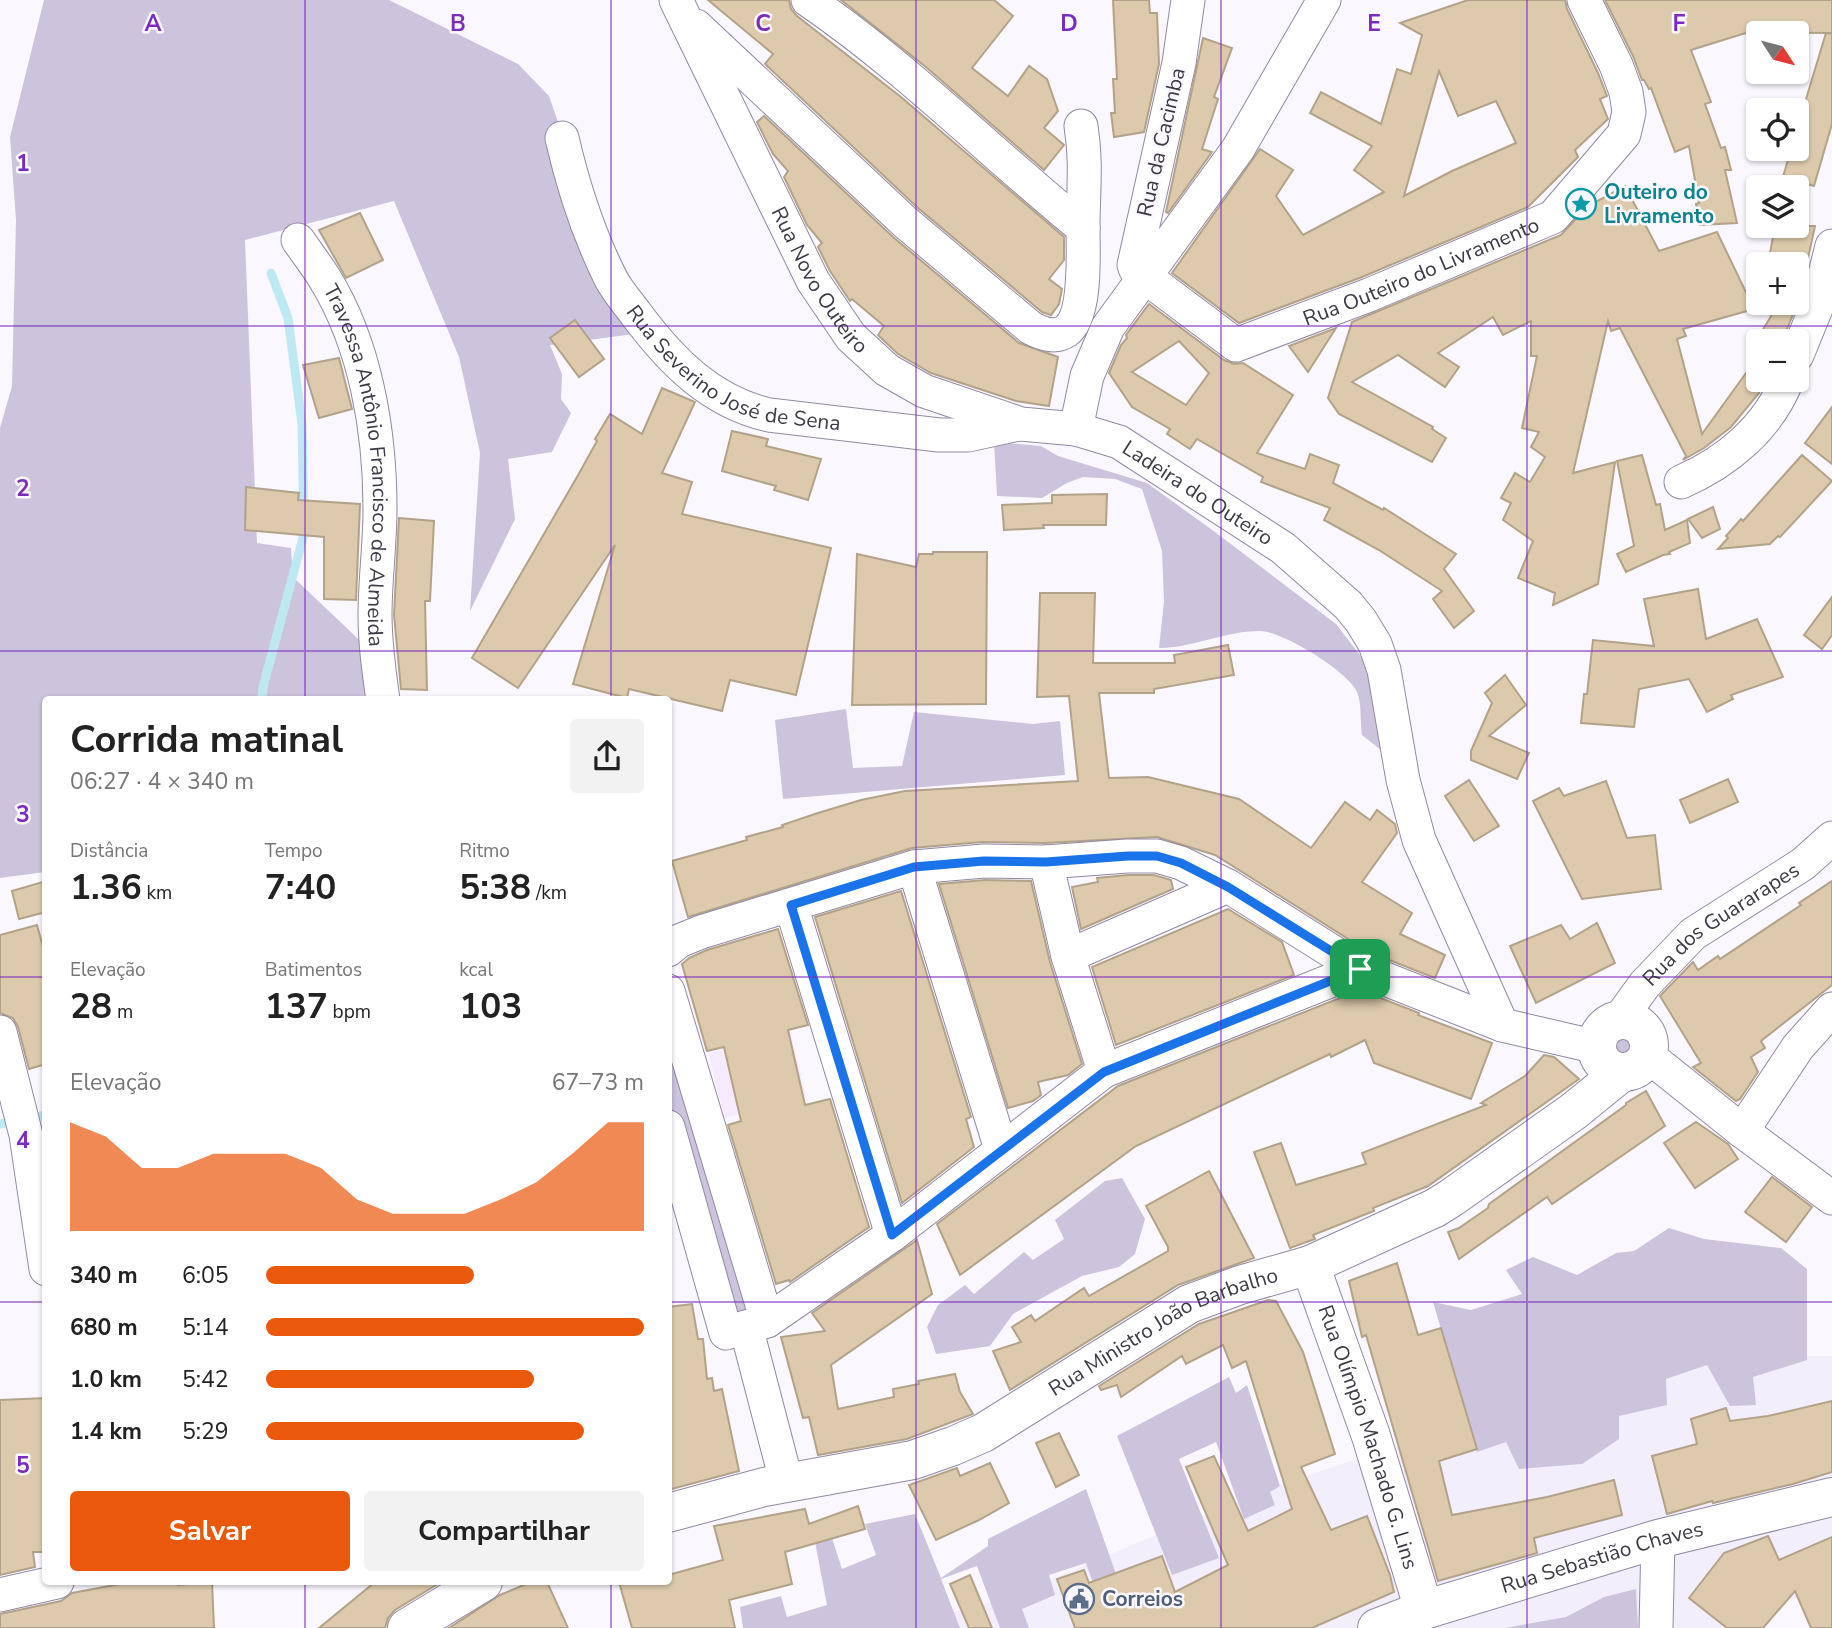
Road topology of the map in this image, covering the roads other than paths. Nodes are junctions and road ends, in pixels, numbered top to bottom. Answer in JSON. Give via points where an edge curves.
{"nodes":[{"id":1,"x":808,"y":0,"type":"edge"},
{"id":2,"x":1188,"y":0,"type":"edge"},
{"id":3,"x":1324,"y":0,"type":"edge"},
{"id":4,"x":1584,"y":0,"type":"edge"},
{"id":5,"x":678,"y":5,"type":"edge"},
{"id":6,"x":1081,"y":126,"type":"dead end"},
{"id":7,"x":562,"y":138,"type":"dead end"},
{"id":8,"x":1083,"y":228,"type":"junction"},
{"id":9,"x":298,"y":240,"type":"dead end"},
{"id":10,"x":1832,"y":246,"type":"edge"},
{"id":11,"x":1146,"y":277,"type":"junction"},
{"id":12,"x":1808,"y":329,"type":"edge"},
{"id":13,"x":1780,"y":392,"type":"edge"},
{"id":14,"x":1021,"y":424,"type":"junction"},
{"id":15,"x":1076,"y":429,"type":"junction"},
{"id":16,"x":1681,"y":482,"type":"dead end"},
{"id":17,"x":382,"y":696,"type":"edge"},
{"id":18,"x":1832,"y":838,"type":"edge"},
{"id":19,"x":1046,"y":862,"type":"junction"},
{"id":20,"x":914,"y":867,"type":"junction"},
{"id":21,"x":1228,"y":887,"type":"junction"},
{"id":22,"x":791,"y":905,"type":"junction"},
{"id":23,"x":672,"y":947,"type":"edge"},
{"id":24,"x":1068,"y":956,"type":"junction"},
{"id":25,"x":1360,"y":969,"type":"junction"},
{"id":26,"x":672,"y":1008,"type":"edge"},
{"id":27,"x":1832,"y":1009,"type":"edge"},
{"id":28,"x":1502,"y":1025,"type":"junction"},
{"id":29,"x":0,"y":1032,"type":"edge"},
{"id":30,"x":1621,"y":1048,"type":"junction"},
{"id":31,"x":1104,"y":1072,"type":"junction"},
{"id":32,"x":1742,"y":1131,"type":"junction"},
{"id":33,"x":24,"y":1135,"type":"edge"},
{"id":34,"x":672,"y":1137,"type":"edge"},
{"id":35,"x":1001,"y":1149,"type":"junction"},
{"id":36,"x":1832,"y":1198,"type":"edge"},
{"id":37,"x":892,"y":1235,"type":"junction"},
{"id":38,"x":42,"y":1245,"type":"edge"},
{"id":39,"x":1310,"y":1265,"type":"junction"},
{"id":40,"x":746,"y":1327,"type":"junction"},
{"id":41,"x":787,"y":1484,"type":"junction"},
{"id":42,"x":1832,"y":1497,"type":"edge"},
{"id":43,"x":672,"y":1512,"type":"edge"},
{"id":44,"x":1658,"y":1539,"type":"junction"},
{"id":45,"x":44,"y":1585,"type":"edge"},
{"id":46,"x":478,"y":1585,"type":"edge"},
{"id":47,"x":0,"y":1595,"type":"edge"},
{"id":48,"x":1424,"y":1610,"type":"junction"},
{"id":49,"x":1662,"y":1624,"type":"edge"},
{"id":50,"x":411,"y":1626,"type":"edge"},
{"id":51,"x":1377,"y":1628,"type":"edge"}],
"edges":[{"from":1,"to":8,"type":"street","via":[[865,41]]},
{"from":2,"to":11,"type":"street","name":"Rua da Cacimba","via":[[1179,63],[1134,261],[1136,270]]},
{"from":3,"to":11,"type":"street","via":[[1238,149]]},
{"from":4,"to":11,"type":"street","name":"Rua Outeiro do Livramento","via":[[1616,65],[1629,112],[1624,134],[1553,217],[1369,296],[1236,345]]},
{"from":5,"to":8,"type":"street","via":[[895,213],[1039,332],[1059,335],[1071,326],[1082,290]]},
{"from":5,"to":14,"type":"street","name":"Rua Novo Outeiro","via":[[796,249],[851,337],[906,382]]},
{"from":6,"to":8,"type":"street","via":[[1086,168]]},
{"from":7,"to":14,"type":"street","name":"Rua Severino José de Sena","via":[[570,174],[613,282],[653,337],[715,394],[769,415],[915,433],[968,435]]},
{"from":9,"to":17,"type":"street","name":"Travessa Antônio Francisco de Almeida","via":[[326,281],[359,357],[379,449],[375,615]]},
{"from":10,"to":12,"type":"street"},
{"from":11,"to":15,"type":"street","via":[[1102,340],[1087,376]]},
{"from":13,"to":16,"type":"street","via":[[1740,447]]},
{"from":14,"to":15,"type":"street","name":"Rua Novo Outeiro"},
{"from":15,"to":28,"type":"street","name":"Ladeira do Outeiro","via":[[1119,442],[1283,548],[1361,621],[1384,670],[1403,780],[1419,840]]},
{"from":18,"to":30,"type":"street","name":"Rua dos Guararapes","via":[[1803,864],[1693,934],[1652,975]]},
{"from":19,"to":20,"type":"street"},
{"from":19,"to":21,"type":"street","via":[[1157,856]]},
{"from":19,"to":24,"type":"street"},
{"from":20,"to":22,"type":"street"},
{"from":20,"to":35,"type":"street"},
{"from":21,"to":24,"type":"street"},
{"from":21,"to":25,"type":"street"},
{"from":22,"to":23,"type":"street","via":[[701,932]]},
{"from":22,"to":37,"type":"street"},
{"from":24,"to":31,"type":"street"},
{"from":25,"to":28,"type":"street"},
{"from":25,"to":31,"type":"street"},
{"from":26,"to":40,"type":"street"},
{"from":27,"to":32,"type":"street","via":[[1798,1047]]},
{"from":28,"to":30,"type":"street"},
{"from":29,"to":33,"type":"street"},
{"from":30,"to":32,"type":"street"},
{"from":30,"to":39,"type":"main road","name":"Rua Ministro João Barbalho","via":[[1574,1111],[1451,1198]]},
{"from":31,"to":35,"type":"street"},
{"from":32,"to":36,"type":"street"},
{"from":33,"to":38,"type":"street"},
{"from":34,"to":40,"type":"street"},
{"from":35,"to":37,"type":"street"},
{"from":37,"to":40,"type":"street"},
{"from":39,"to":41,"type":"main road","name":"Rua Ministro João Barbalho","via":[[1189,1304],[983,1433],[953,1446],[914,1460]]},
{"from":39,"to":48,"type":"main road","name":"Rua Olímpio Machado G. Lins","via":[[1371,1436]]},
{"from":40,"to":41,"type":"street"},
{"from":41,"to":43,"type":"main road","name":"Rua Ministro João Barbalho"},
{"from":42,"to":44,"type":"main road","name":"Rua Sebastião Chaves"},
{"from":44,"to":48,"type":"main road","name":"Rua Sebastião Chaves"},
{"from":44,"to":49,"type":"street"},
{"from":45,"to":47,"type":"street"},
{"from":46,"to":50,"type":"main road"},
{"from":48,"to":51,"type":"main road","name":"Rua Sebastião Chaves"}]}
